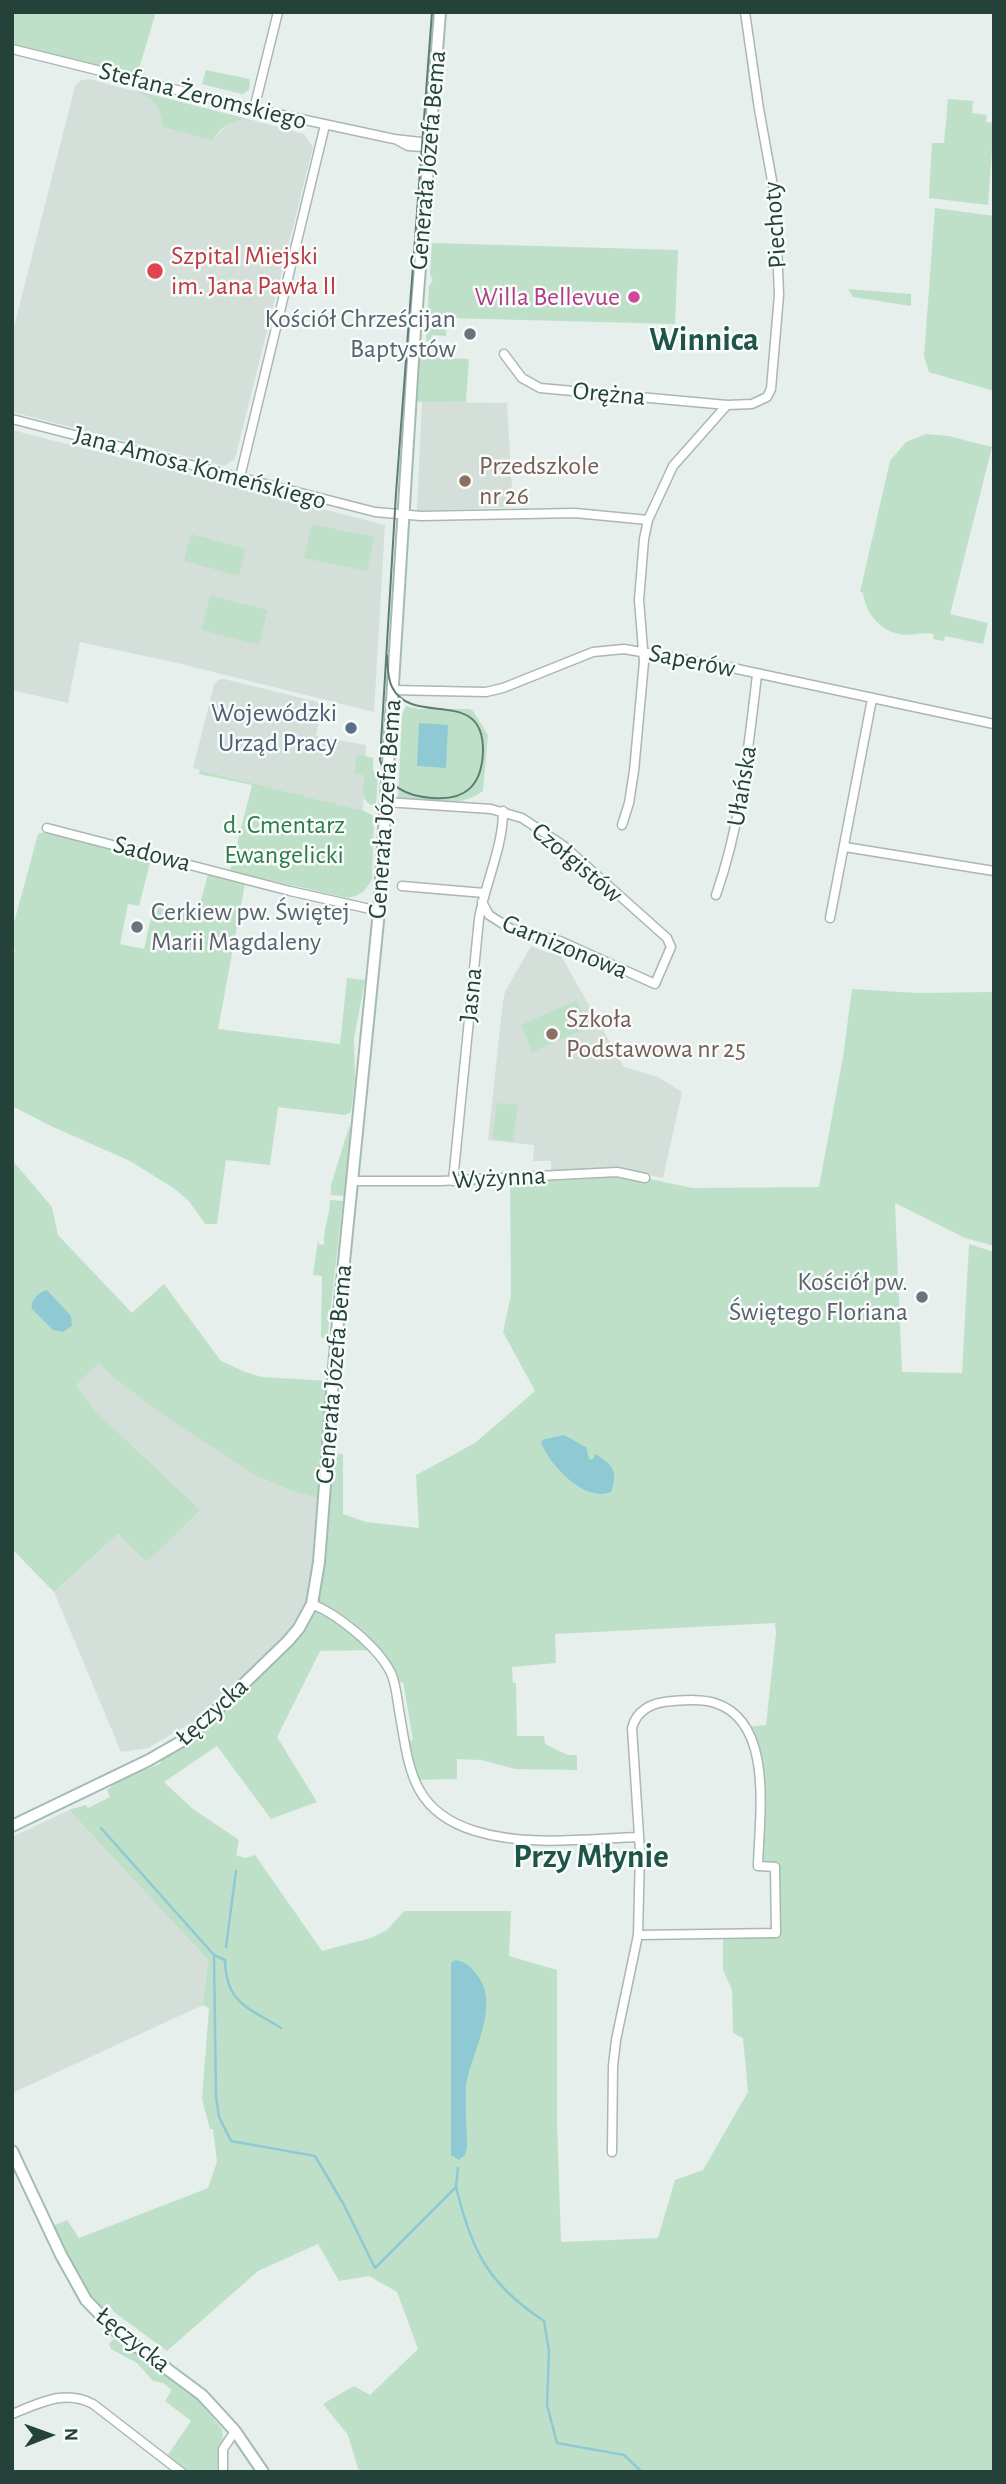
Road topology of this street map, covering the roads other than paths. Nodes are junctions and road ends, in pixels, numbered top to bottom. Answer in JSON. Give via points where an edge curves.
{"nodes":[{"id":1,"x":278,"y":12,"type":"edge"},
{"id":2,"x":440,"y":12,"type":"edge"},
{"id":3,"x":745,"y":12,"type":"edge"},
{"id":4,"x":12,"y":49,"type":"edge"},
{"id":5,"x":254,"y":109,"type":"junction"},
{"id":6,"x":325,"y":125,"type":"junction"},
{"id":7,"x":429,"y":146,"type":"junction"},
{"id":8,"x":505,"y":354,"type":"dead end"},
{"id":9,"x":727,"y":405,"type":"junction"},
{"id":10,"x":12,"y":419,"type":"edge"},
{"id":11,"x":240,"y":477,"type":"junction"},
{"id":12,"x":403,"y":515,"type":"junction"},
{"id":13,"x":648,"y":520,"type":"junction"},
{"id":14,"x":644,"y":651,"type":"junction"},
{"id":15,"x":757,"y":675,"type":"junction"},
{"id":16,"x":392,"y":690,"type":"junction"},
{"id":17,"x":872,"y":699,"type":"junction"},
{"id":18,"x":994,"y":724,"type":"edge"},
{"id":19,"x":386,"y":802,"type":"junction"},
{"id":20,"x":503,"y":811,"type":"junction"},
{"id":21,"x":622,"y":825,"type":"dead end"},
{"id":22,"x":47,"y":828,"type":"dead end"},
{"id":23,"x":845,"y":847,"type":"junction"},
{"id":24,"x":994,"y":871,"type":"edge"},
{"id":25,"x":402,"y":886,"type":"dead end"},
{"id":26,"x":484,"y":893,"type":"junction"},
{"id":27,"x":716,"y":895,"type":"dead end"},
{"id":28,"x":482,"y":902,"type":"junction"},
{"id":29,"x":379,"y":911,"type":"junction"},
{"id":30,"x":830,"y":918,"type":"dead end"},
{"id":31,"x":654,"y":984,"type":"joint"},
{"id":32,"x":645,"y":1178,"type":"dead end"},
{"id":33,"x":353,"y":1181,"type":"junction"},
{"id":34,"x":453,"y":1181,"type":"junction"},
{"id":35,"x":312,"y":1605,"type":"junction"},
{"id":36,"x":12,"y":1826,"type":"edge"},
{"id":37,"x":639,"y":1837,"type":"junction"},
{"id":38,"x":638,"y":1935,"type":"junction"},
{"id":39,"x":12,"y":2151,"type":"edge"},
{"id":40,"x":612,"y":2152,"type":"dead end"},
{"id":41,"x":12,"y":2414,"type":"edge"},
{"id":42,"x":235,"y":2431,"type":"junction"},
{"id":43,"x":180,"y":2471,"type":"edge"},
{"id":44,"x":223,"y":2472,"type":"edge"},
{"id":45,"x":262,"y":2472,"type":"edge"}],
"edges":[{"from":1,"to":5,"type":"street"},
{"from":2,"to":7,"type":"street","name":"Generała Józefa Bema"},
{"from":3,"to":9,"type":"street","name":"Piechoty","via":[[775,202],[778,326],[767,397],[757,403]]},
{"from":4,"to":5,"type":"street","name":"Stefana Żeromskiego"},
{"from":5,"to":6,"type":"street","name":"Stefana Żeromskiego"},
{"from":6,"to":7,"type":"street","name":"Stefana Żeromskiego","via":[[408,146]]},
{"from":6,"to":11,"type":"street"},
{"from":7,"to":12,"type":"street","name":"Generała Józefa Bema"},
{"from":8,"to":9,"type":"street","name":"Orężna","via":[[522,378],[540,388]]},
{"from":9,"to":13,"type":"street","via":[[677,461]]},
{"from":10,"to":11,"type":"street","name":"Jana Amosa Komeńskiego"},
{"from":11,"to":12,"type":"street","name":"Jana Amosa Komeńskiego"},
{"from":12,"to":13,"type":"street","name":"Jana Amosa Komeńskiego","via":[[575,513]]},
{"from":12,"to":16,"type":"street","name":"Generała Józefa Bema"},
{"from":13,"to":14,"type":"street","via":[[639,576]]},
{"from":14,"to":15,"type":"street","name":"Saperów"},
{"from":14,"to":16,"type":"street","name":"Saperów","via":[[593,652],[486,692]]},
{"from":14,"to":21,"type":"street","via":[[634,771]]},
{"from":15,"to":17,"type":"street","name":"Saperów"},
{"from":15,"to":27,"type":"street","name":"Ułańska","via":[[739,814]]},
{"from":16,"to":19,"type":"street","name":"Generała Józefa Bema"},
{"from":17,"to":18,"type":"street","name":"Saperów"},
{"from":17,"to":23,"type":"street"},
{"from":19,"to":20,"type":"street","name":"Czołgistów"},
{"from":19,"to":29,"type":"street","name":"Generała Józefa Bema"},
{"from":20,"to":26,"type":"street","name":"Jasna","via":[[503,829]]},
{"from":20,"to":31,"type":"street","name":"Czołgistów","via":[[551,836],[667,938],[671,947]]},
{"from":22,"to":29,"type":"street","name":"Sadowa"},
{"from":23,"to":24,"type":"street"},
{"from":23,"to":30,"type":"street"},
{"from":25,"to":26,"type":"street","name":"Garnizonowa"},
{"from":26,"to":28,"type":"street","name":"Jasna"},
{"from":28,"to":31,"type":"street","name":"Garnizonowa","via":[[489,915],[511,929],[560,941]]},
{"from":28,"to":34,"type":"street","name":"Jasna"},
{"from":29,"to":33,"type":"street","name":"Generała Józefa Bema"},
{"from":32,"to":34,"type":"street","name":"Wyżynna","via":[[617,1172]]},
{"from":33,"to":34,"type":"street","name":"Wyżynna"},
{"from":33,"to":35,"type":"street","name":"Generała Józefa Bema"},
{"from":35,"to":36,"type":"street","name":"Łęczycka","via":[[288,1641],[189,1737]]},
{"from":35,"to":37,"type":"street","via":[[365,1640],[387,1666],[411,1773],[424,1797],[443,1815],[470,1830],[503,1837]]},
{"from":37,"to":38,"type":"street"},
{"from":37,"to":38,"type":"street","via":[[632,1728],[637,1716],[657,1703],[686,1700],[713,1702],[732,1712],[747,1727],[756,1749],[758,1866],[775,1867],[776,1933]]},
{"from":38,"to":40,"type":"street","via":[[612,2066]]},
{"from":39,"to":42,"type":"street","name":"Łęczycka","via":[[86,2300],[116,2331],[202,2395]]},
{"from":41,"to":43,"type":"street","via":[[56,2397],[81,2399]]},
{"from":42,"to":44,"type":"street","via":[[223,2449]]},
{"from":42,"to":45,"type":"street","name":"Łęczycka"}]}
